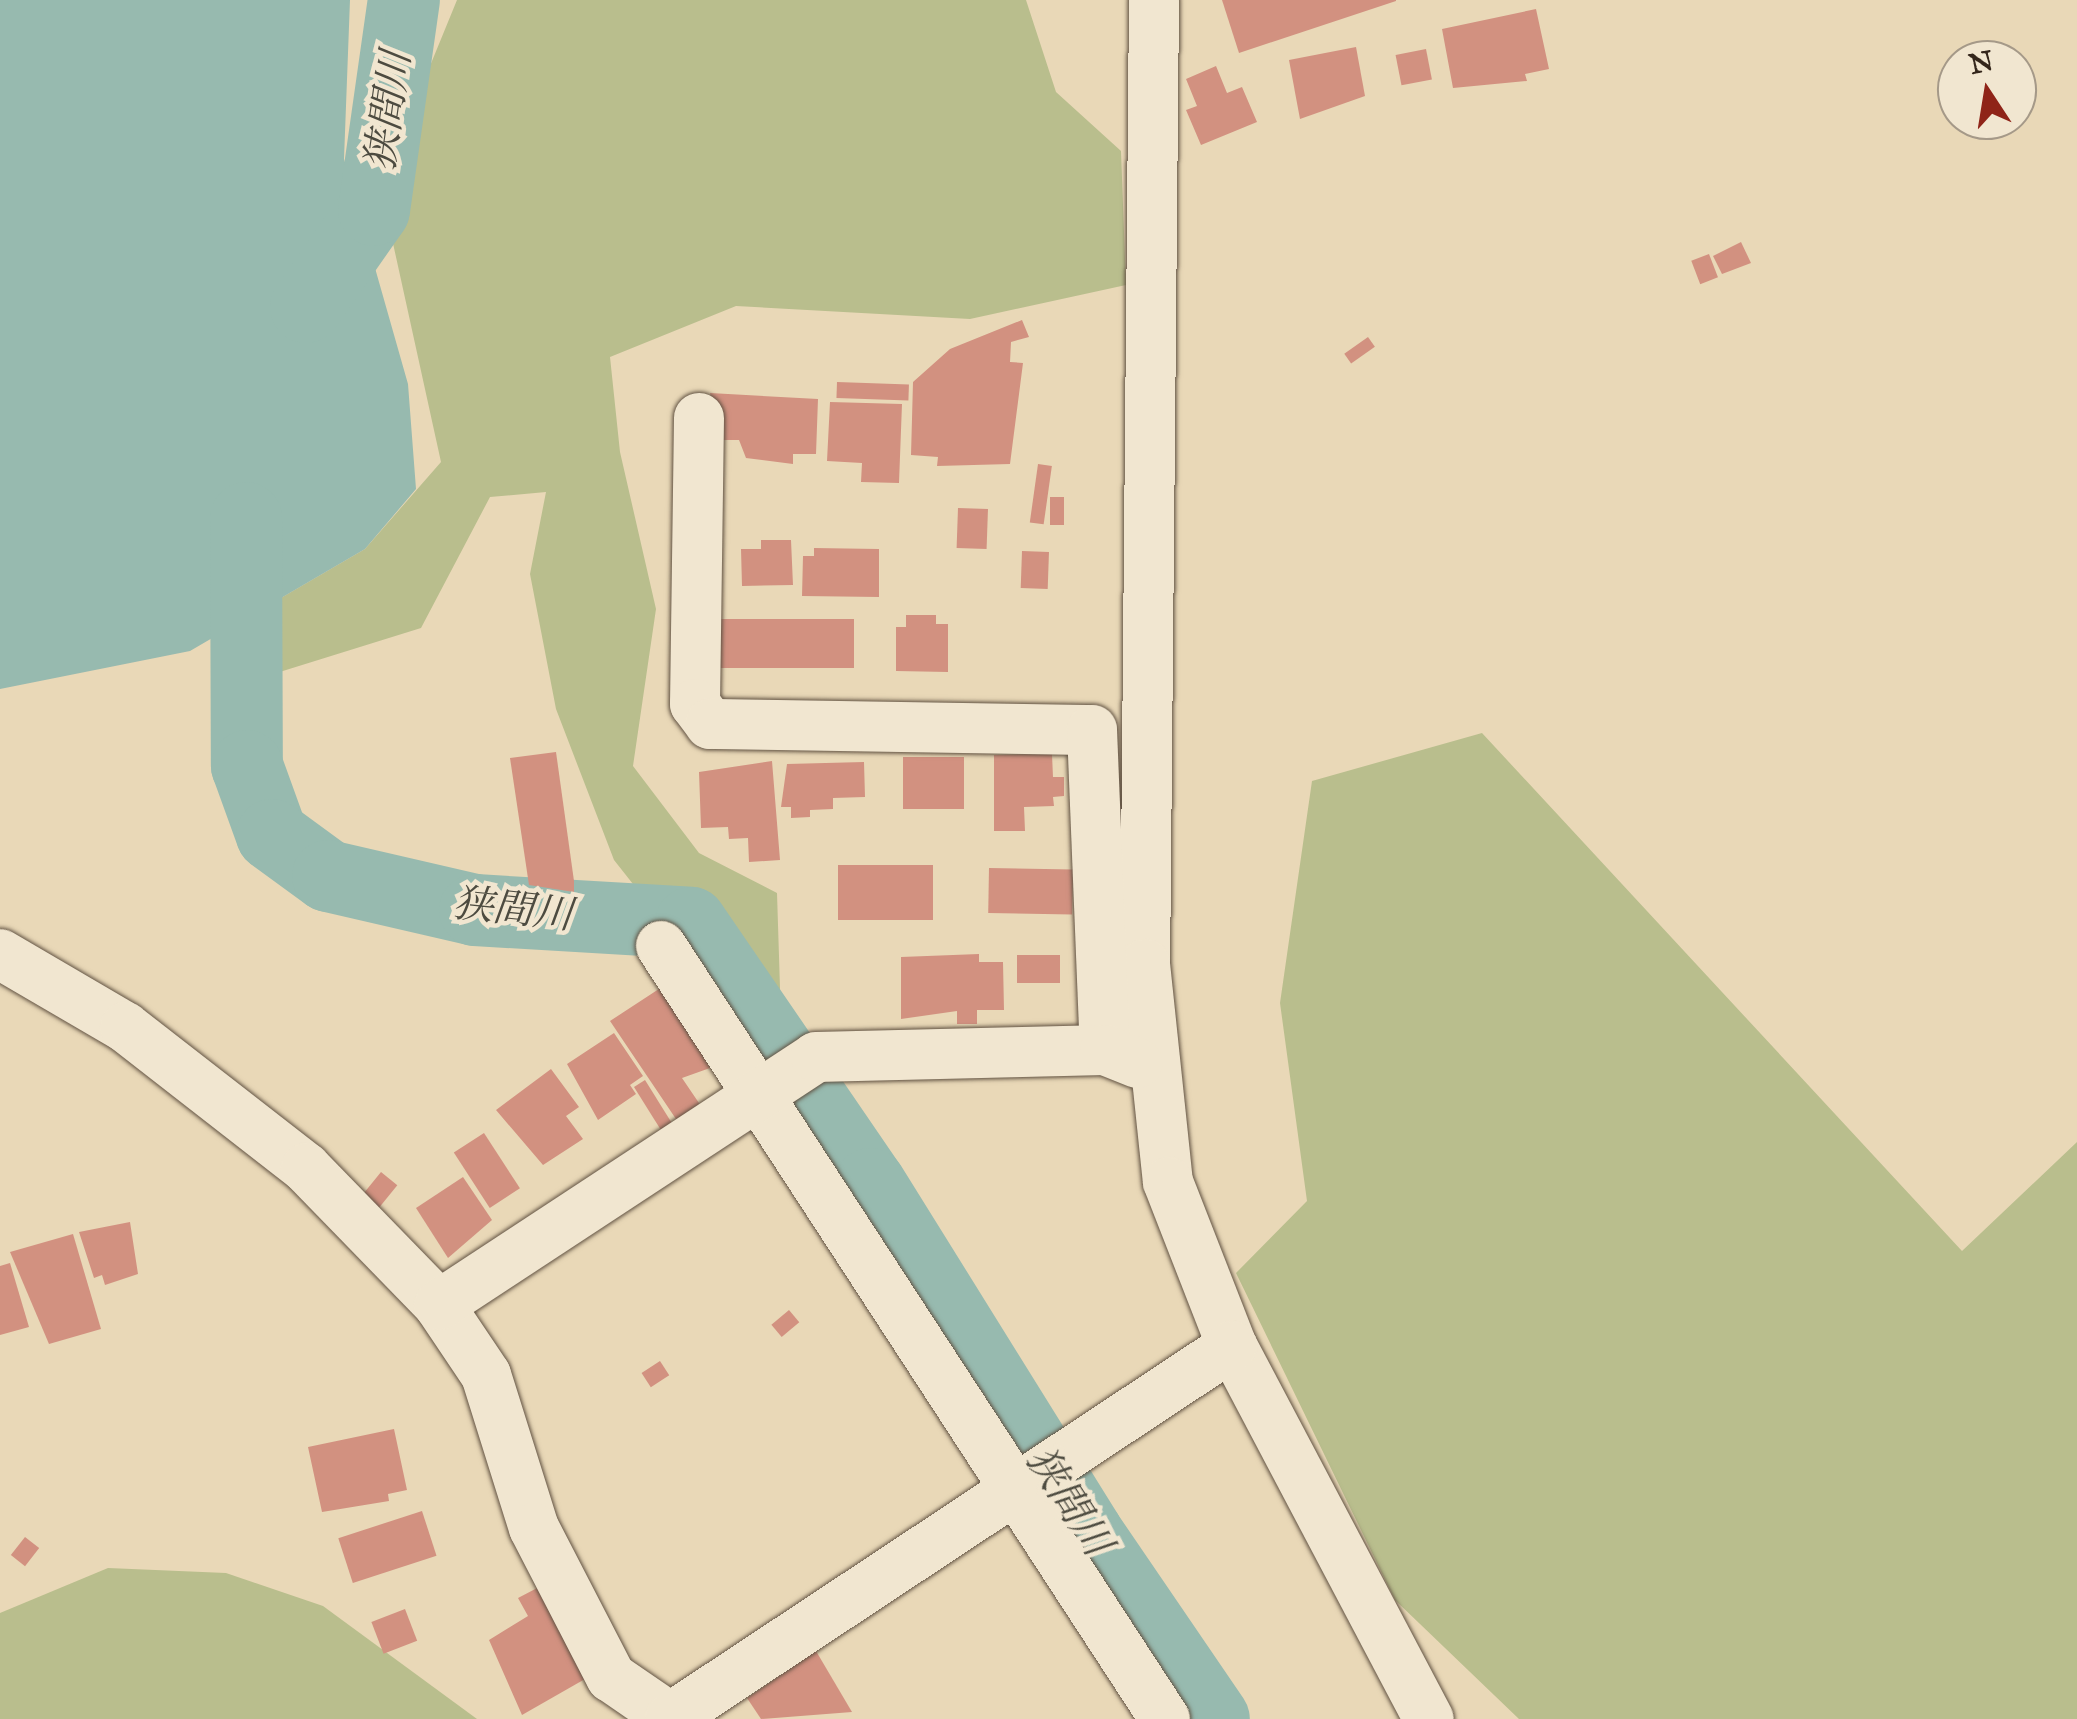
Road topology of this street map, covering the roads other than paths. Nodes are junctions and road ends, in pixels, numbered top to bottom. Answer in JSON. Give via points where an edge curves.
{"nodes":[{"id":1,"x":1154,"y":0,"type":"edge"},
{"id":2,"x":699,"y":418,"type":"dead end"},
{"id":3,"x":661,"y":946,"type":"dead end"},
{"id":4,"x":0,"y":954,"type":"edge"},
{"id":5,"x":1105,"y":1050,"type":"junction"},
{"id":6,"x":1155,"y":1070,"type":"junction"},
{"id":7,"x":761,"y":1095,"type":"junction"},
{"id":8,"x":440,"y":1306,"type":"junction"},
{"id":9,"x":1232,"y":1346,"type":"junction"},
{"id":10,"x":1020,"y":1492,"type":"junction"},
{"id":11,"x":671,"y":1718,"type":"edge"},
{"id":12,"x":1165,"y":1719,"type":"edge"},
{"id":13,"x":1429,"y":1719,"type":"edge"}],
"edges":[{"from":1,"to":6,"type":"street","via":[[1145,964]]},
{"from":2,"to":5,"type":"street","via":[[696,704],[710,724],[1092,730]]},
{"from":3,"to":7,"type":"street"},
{"from":4,"to":8,"type":"street","via":[[125,1027],[306,1168]]},
{"from":5,"to":6,"type":"street"},
{"from":5,"to":7,"type":"street","via":[[816,1057]]},
{"from":6,"to":9,"type":"street","via":[[1168,1182]]},
{"from":7,"to":8,"type":"street"},
{"from":7,"to":10,"type":"street"},
{"from":8,"to":11,"type":"street","via":[[486,1375],[534,1528],[611,1677]]},
{"from":9,"to":10,"type":"street"},
{"from":9,"to":13,"type":"street"},
{"from":10,"to":11,"type":"street"},
{"from":10,"to":12,"type":"street"}]}
